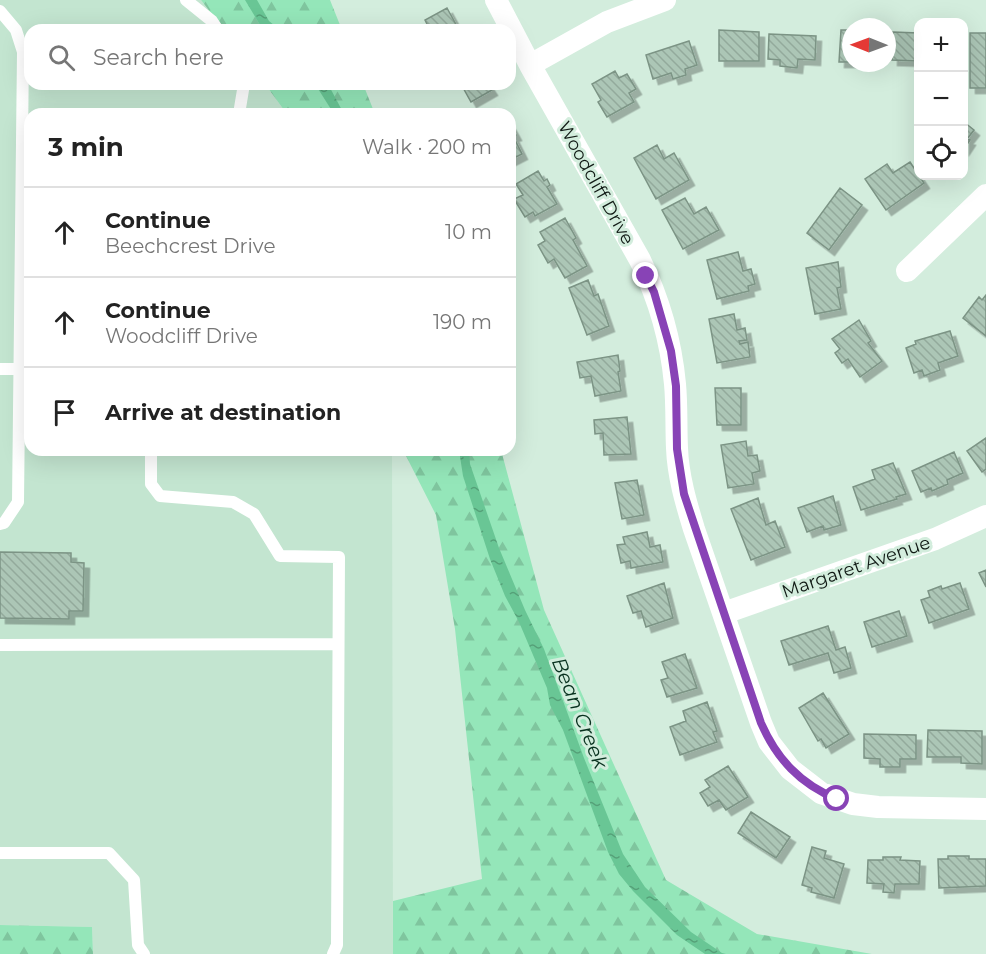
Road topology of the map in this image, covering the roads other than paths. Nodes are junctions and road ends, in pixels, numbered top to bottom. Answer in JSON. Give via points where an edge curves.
{"nodes":[{"id":1,"x":186,"y":0,"type":"edge"},
{"id":2,"x":496,"y":0,"type":"edge"},
{"id":3,"x":665,"y":0,"type":"edge"},
{"id":4,"x":0,"y":11,"type":"edge"},
{"id":5,"x":214,"y":24,"type":"edge"},
{"id":6,"x":509,"y":24,"type":"edge"},
{"id":7,"x":516,"y":38,"type":"edge"},
{"id":8,"x":530,"y":65,"type":"junction"},
{"id":9,"x":243,"y":90,"type":"edge"},
{"id":10,"x":239,"y":108,"type":"edge"},
{"id":11,"x":986,"y":195,"type":"edge"},
{"id":12,"x":907,"y":271,"type":"dead end"},
{"id":13,"x":0,"y":369,"type":"edge"},
{"id":14,"x":19,"y":369,"type":"junction"},
{"id":15,"x":151,"y":456,"type":"edge"},
{"id":16,"x":986,"y":516,"type":"edge"},
{"id":17,"x":0,"y":524,"type":"edge"},
{"id":18,"x":724,"y":613,"type":"junction"},
{"id":19,"x":337,"y":644,"type":"junction"},
{"id":20,"x":0,"y":645,"type":"edge"},
{"id":21,"x":986,"y":809,"type":"edge"},
{"id":22,"x":0,"y":853,"type":"edge"},
{"id":23,"x":144,"y":954,"type":"edge"},
{"id":24,"x":333,"y":954,"type":"edge"}],
"edges":[{"from":1,"to":5,"type":"lane"},
{"from":2,"to":6,"type":"street","name":"Woodcliff Drive"},
{"from":3,"to":8,"type":"street","via":[[607,22]]},
{"from":4,"to":14,"type":"lane","via":[[16,30],[22,52]]},
{"from":7,"to":8,"type":"street","name":"Woodcliff Drive"},
{"from":8,"to":18,"type":"street","name":"Woodcliff Drive","via":[[640,260],[654,292],[671,351],[684,494]]},
{"from":9,"to":10,"type":"lane"},
{"from":11,"to":12,"type":"street"},
{"from":13,"to":14,"type":"lane"},
{"from":14,"to":17,"type":"lane","via":[[18,502]]},
{"from":15,"to":19,"type":"lane","via":[[151,484],[160,496],[233,502],[254,514],[280,556],[339,557]]},
{"from":16,"to":18,"type":"street","name":"Margaret Avenue","via":[[935,539]]},
{"from":18,"to":21,"type":"street","name":"Woodcliff Drive","via":[[770,742],[789,769],[821,793],[853,804],[878,807]]},
{"from":19,"to":20,"type":"lane"},
{"from":19,"to":24,"type":"lane","via":[[338,945]]},
{"from":22,"to":23,"type":"lane","via":[[109,853],[134,880],[138,945]]}]}
